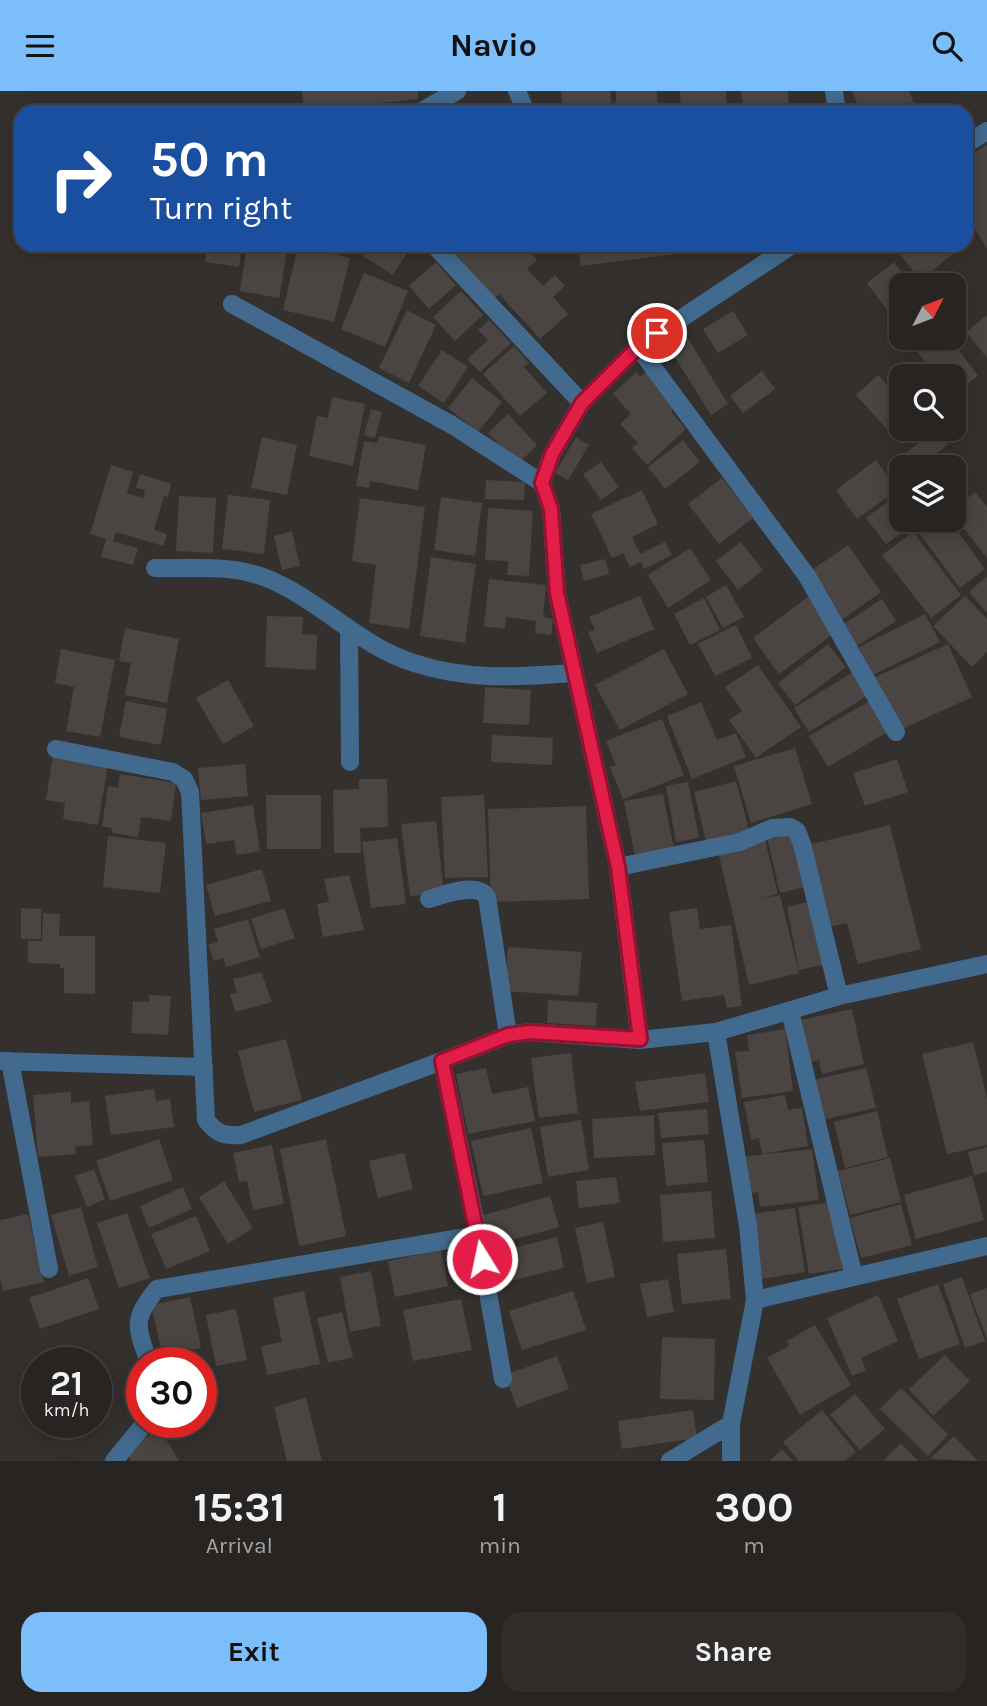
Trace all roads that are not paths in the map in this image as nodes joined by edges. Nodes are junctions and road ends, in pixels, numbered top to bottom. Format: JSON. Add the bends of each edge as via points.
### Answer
{"nodes":[{"id":1,"x":457,"y":91,"type":"edge"},
{"id":2,"x":432,"y":105,"type":"edge"},
{"id":3,"x":441,"y":252,"type":"edge"},
{"id":4,"x":781,"y":252,"type":"edge"},
{"id":5,"x":232,"y":304,"type":"dead end"},
{"id":6,"x":638,"y":347,"type":"junction"},
{"id":7,"x":582,"y":403,"type":"junction"},
{"id":8,"x":542,"y":483,"type":"junction"},
{"id":9,"x":155,"y":568,"type":"dead end"},
{"id":10,"x":349,"y":630,"type":"junction"},
{"id":11,"x":573,"y":673,"type":"junction"},
{"id":12,"x":896,"y":732,"type":"dead end"},
{"id":13,"x":56,"y":749,"type":"dead end"},
{"id":14,"x":350,"y":762,"type":"dead end"},
{"id":15,"x":618,"y":867,"type":"junction"},
{"id":16,"x":429,"y":899,"type":"dead end"},
{"id":17,"x":987,"y":964,"type":"edge"},
{"id":18,"x":839,"y":996,"type":"junction"},
{"id":19,"x":790,"y":1011,"type":"junction"},
{"id":20,"x":716,"y":1033,"type":"junction"},
{"id":21,"x":508,"y":1035,"type":"junction"},
{"id":22,"x":640,"y":1039,"type":"junction"},
{"id":23,"x":5,"y":1061,"type":"edge"},
{"id":24,"x":442,"y":1061,"type":"junction"},
{"id":25,"x":204,"y":1067,"type":"junction"},
{"id":26,"x":478,"y":1235,"type":"junction"},
{"id":27,"x":987,"y":1246,"type":"edge"},
{"id":28,"x":49,"y":1269,"type":"dead end"},
{"id":29,"x":854,"y":1277,"type":"junction"},
{"id":30,"x":755,"y":1300,"type":"junction"},
{"id":31,"x":143,"y":1347,"type":"edge"},
{"id":32,"x":503,"y":1378,"type":"dead end"},
{"id":33,"x":731,"y":1424,"type":"junction"},
{"id":34,"x":133,"y":1438,"type":"edge"},
{"id":35,"x":114,"y":1461,"type":"edge"},
{"id":36,"x":670,"y":1461,"type":"edge"},
{"id":37,"x":731,"y":1461,"type":"edge"}],
"edges":[{"from":1,"to":2,"type":"street"},
{"from":3,"to":7,"type":"street"},
{"from":4,"to":6,"type":"street"},
{"from":5,"to":8,"type":"street","via":[[452,425]]},
{"from":6,"to":7,"type":"street"},
{"from":6,"to":12,"type":"street","via":[[807,576]]},
{"from":7,"to":8,"type":"street","via":[[552,454]]},
{"from":8,"to":11,"type":"street","via":[[551,509],[557,593]]},
{"from":9,"to":10,"type":"street","via":[[234,569],[265,578],[294,591]]},
{"from":10,"to":11,"type":"street","via":[[414,663],[491,679]]},
{"from":10,"to":14,"type":"street"},
{"from":11,"to":15,"type":"street"},
{"from":13,"to":25,"type":"street","via":[[173,772],[184,779],[190,792]]},
{"from":15,"to":18,"type":"street","via":[[740,842],[772,828],[797,831]]},
{"from":15,"to":22,"type":"street"},
{"from":16,"to":21,"type":"street","via":[[475,888],[487,897]]},
{"from":17,"to":18,"type":"street"},
{"from":18,"to":19,"type":"street"},
{"from":19,"to":20,"type":"street"},
{"from":19,"to":29,"type":"street"},
{"from":20,"to":22,"type":"street"},
{"from":20,"to":30,"type":"street","via":[[748,1226]]},
{"from":21,"to":22,"type":"street","via":[[530,1032]]},
{"from":21,"to":24,"type":"street"},
{"from":23,"to":25,"type":"street"},
{"from":23,"to":28,"type":"street"},
{"from":24,"to":25,"type":"street","via":[[241,1135],[224,1136],[206,1120]]},
{"from":24,"to":26,"type":"street"},
{"from":26,"to":31,"type":"street","via":[[157,1289],[137,1316]]},
{"from":26,"to":32,"type":"street"},
{"from":27,"to":29,"type":"street"},
{"from":29,"to":30,"type":"street"},
{"from":30,"to":33,"type":"street"},
{"from":33,"to":36,"type":"street"},
{"from":33,"to":37,"type":"street"},
{"from":34,"to":35,"type":"street"}]}
